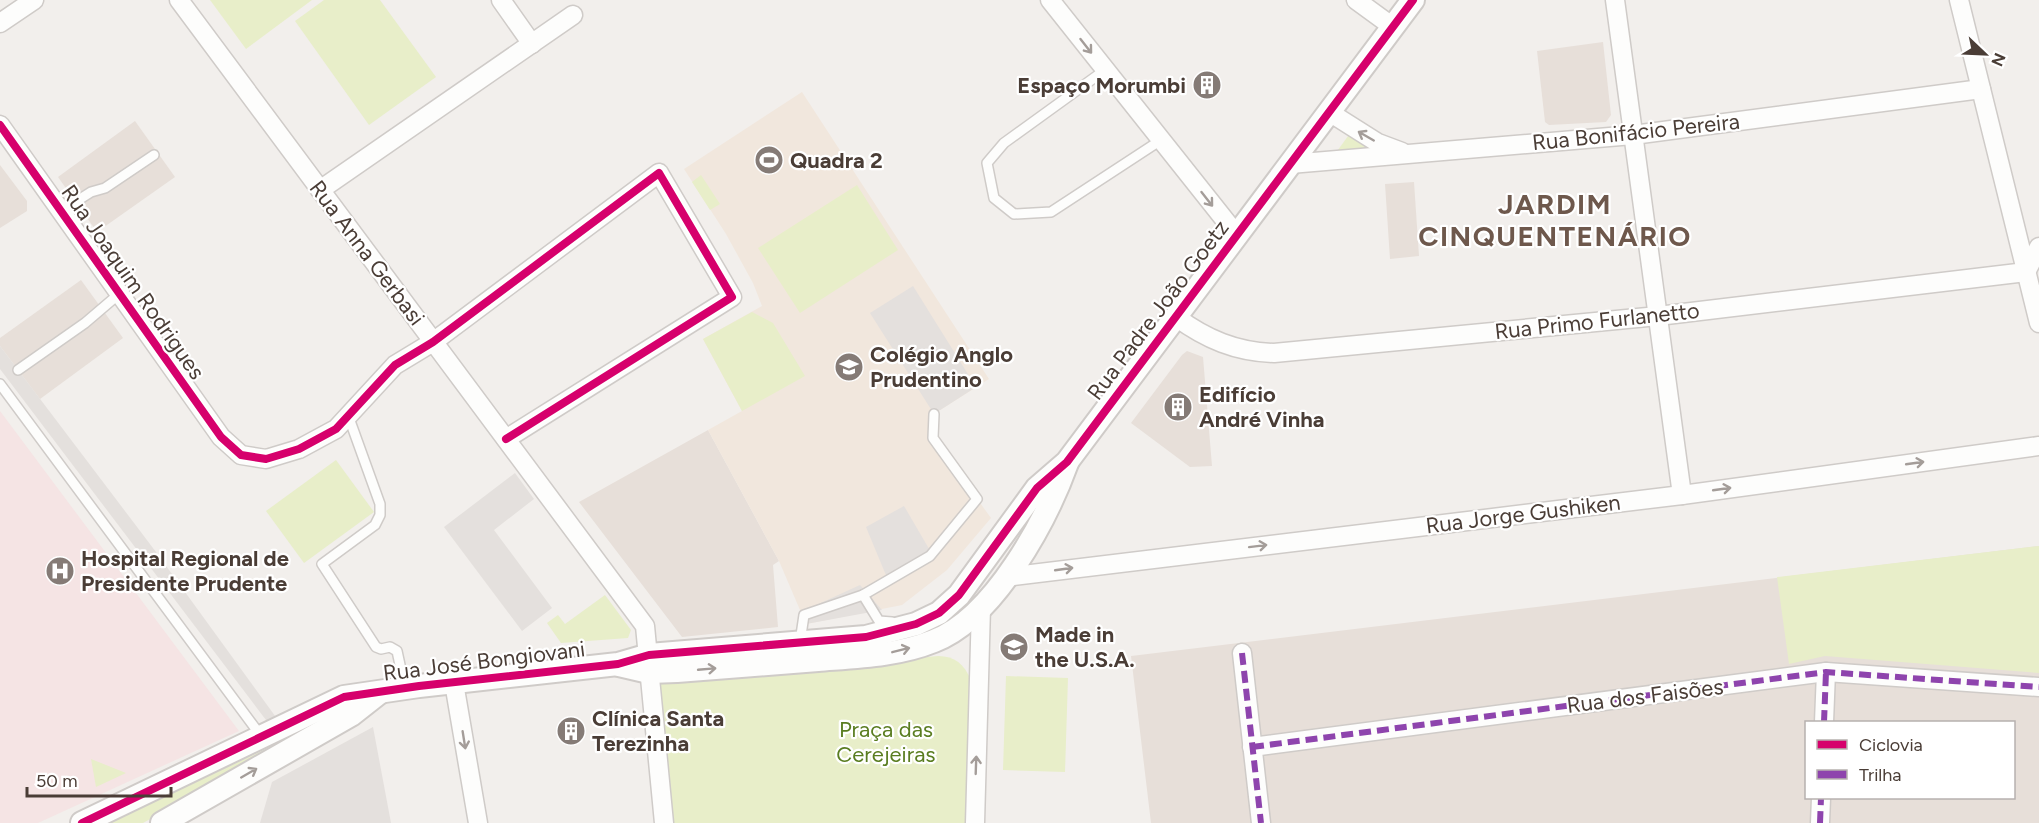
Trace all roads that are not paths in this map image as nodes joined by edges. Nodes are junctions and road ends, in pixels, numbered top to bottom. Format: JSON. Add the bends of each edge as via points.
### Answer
{"nodes":[{"id":1,"x":33,"y":0,"type":"edge"},
{"id":2,"x":179,"y":0,"type":"edge"},
{"id":3,"x":501,"y":0,"type":"edge"},
{"id":4,"x":1050,"y":0,"type":"edge"},
{"id":5,"x":1356,"y":0,"type":"edge"},
{"id":6,"x":1413,"y":0,"type":"edge"},
{"id":7,"x":1614,"y":0,"type":"edge"},
{"id":8,"x":1959,"y":0,"type":"edge"},
{"id":9,"x":573,"y":15,"type":"dead end"},
{"id":10,"x":0,"y":23,"type":"edge"},
{"id":11,"x":1393,"y":27,"type":"junction"},
{"id":12,"x":532,"y":44,"type":"junction"},
{"id":13,"x":1105,"y":70,"type":"junction"},
{"id":14,"x":1981,"y":89,"type":"junction"},
{"id":15,"x":1329,"y":112,"type":"junction"},
{"id":16,"x":0,"y":125,"type":"edge"},
{"id":17,"x":1633,"y":135,"type":"junction"},
{"id":18,"x":1161,"y":140,"type":"junction"},
{"id":19,"x":1406,"y":154,"type":"junction"},
{"id":20,"x":154,"y":155,"type":"dead end"},
{"id":21,"x":1290,"y":164,"type":"junction"},
{"id":22,"x":320,"y":190,"type":"junction"},
{"id":23,"x":61,"y":211,"type":"junction"},
{"id":24,"x":1236,"y":234,"type":"junction"},
{"id":25,"x":2039,"y":247,"type":"edge"},
{"id":26,"x":2026,"y":272,"type":"junction"},
{"id":27,"x":119,"y":294,"type":"junction"},
{"id":28,"x":1658,"y":316,"type":"junction"},
{"id":29,"x":1176,"y":317,"type":"junction"},
{"id":30,"x":2039,"y":323,"type":"edge"},
{"id":31,"x":433,"y":342,"type":"junction"},
{"id":32,"x":18,"y":370,"type":"dead end"},
{"id":33,"x":0,"y":384,"type":"edge"},
{"id":34,"x":934,"y":414,"type":"dead end"},
{"id":35,"x":349,"y":418,"type":"junction"},
{"id":36,"x":506,"y":439,"type":"junction"},
{"id":37,"x":2039,"y":446,"type":"edge"},
{"id":38,"x":1067,"y":462,"type":"junction"},
{"id":39,"x":1682,"y":495,"type":"junction"},
{"id":40,"x":1006,"y":577,"type":"junction"},
{"id":41,"x":863,"y":595,"type":"junction"},
{"id":42,"x":981,"y":607,"type":"junction"},
{"id":43,"x":916,"y":624,"type":"junction"},
{"id":44,"x":800,"y":643,"type":"junction"},
{"id":45,"x":1242,"y":653,"type":"dead end"},
{"id":46,"x":649,"y":664,"type":"junction"},
{"id":47,"x":1826,"y":672,"type":"junction"},
{"id":48,"x":454,"y":683,"type":"junction"},
{"id":49,"x":405,"y":687,"type":"junction"},
{"id":50,"x":2039,"y":687,"type":"edge"},
{"id":51,"x":382,"y":691,"type":"junction"},
{"id":52,"x":1824,"y":721,"type":"edge"},
{"id":53,"x":263,"y":738,"type":"junction"},
{"id":54,"x":1252,"y":747,"type":"junction"},
{"id":55,"x":1821,"y":799,"type":"edge"},
{"id":56,"x":102,"y":816,"type":"edge"},
{"id":57,"x":82,"y":823,"type":"edge"},
{"id":58,"x":162,"y":823,"type":"edge"},
{"id":59,"x":478,"y":823,"type":"edge"},
{"id":60,"x":664,"y":823,"type":"edge"},
{"id":61,"x":975,"y":823,"type":"edge"},
{"id":62,"x":1261,"y":823,"type":"edge"},
{"id":63,"x":1820,"y":823,"type":"edge"}],
"edges":[{"from":1,"to":10,"type":"street"},
{"from":2,"to":22,"type":"street","name":"Rua Anna Gerbasi"},
{"from":3,"to":12,"type":"street"},
{"from":4,"to":13,"type":"street","one_way":true},
{"from":5,"to":11,"type":"street"},
{"from":6,"to":11,"type":"street","name":"Rua Padre João Goetz"},
{"from":7,"to":17,"type":"street"},
{"from":8,"to":14,"type":"street"},
{"from":9,"to":12,"type":"street"},
{"from":11,"to":15,"type":"street","name":"Rua Padre João Goetz"},
{"from":12,"to":22,"type":"street"},
{"from":13,"to":18,"type":"street"},
{"from":13,"to":18,"type":"lane","via":[[1004,143],[987,163],[994,198],[1014,214],[1051,212]]},
{"from":14,"to":17,"type":"street","name":"Rua Bonifácio Pereira"},
{"from":14,"to":26,"type":"street"},
{"from":19,"to":15,"type":"street","one_way":true,"via":[[1378,143]]},
{"from":15,"to":21,"type":"street","name":"Rua Padre João Goetz"},
{"from":16,"to":23,"type":"street","name":"Rua Joaquim Rodrigues"},
{"from":17,"to":19,"type":"street","name":"Rua Bonifácio Pereira"},
{"from":17,"to":28,"type":"street"},
{"from":18,"to":24,"type":"street","one_way":true},
{"from":19,"to":21,"type":"street","name":"Rua Bonifácio Pereira"},
{"from":20,"to":23,"type":"lane"},
{"from":21,"to":24,"type":"street","name":"Rua Padre João Goetz"},
{"from":22,"to":31,"type":"street","name":"Rua Anna Gerbasi"},
{"from":23,"to":27,"type":"street","name":"Rua Joaquim Rodrigues"},
{"from":24,"to":29,"type":"street","name":"Rua Padre João Goetz"},
{"from":25,"to":26,"type":"street"},
{"from":26,"to":28,"type":"street","name":"Rua Primo Furlanetto"},
{"from":26,"to":30,"type":"street"},
{"from":27,"to":32,"type":"lane"},
{"from":27,"to":35,"type":"street","name":"Rua Joaquim Rodrigues","via":[[221,437],[241,455],[266,459],[299,449]]},
{"from":28,"to":29,"type":"street","name":"Rua Primo Furlanetto","via":[[1274,352],[1222,345]]},
{"from":28,"to":39,"type":"street"},
{"from":29,"to":38,"type":"street","name":"Rua Padre João Goetz"},
{"from":31,"to":35,"type":"street","via":[[395,365]]},
{"from":31,"to":36,"type":"street","name":"Rua Anna Gerbasi"},
{"from":31,"to":36,"type":"street","via":[[659,173],[732,297]]},
{"from":33,"to":53,"type":"lane"},
{"from":34,"to":41,"type":"lane","via":[[933,438],[977,499],[930,556]]},
{"from":35,"to":49,"type":"lane","via":[[380,504],[380,515],[375,525],[322,564],[376,647],[397,651]]},
{"from":36,"to":46,"type":"street","name":"Rua Anna Gerbasi","via":[[645,626]]},
{"from":39,"to":37,"type":"street","name":"Rua Jorge Gushiken","one_way":true},
{"from":38,"to":40,"type":"street","name":"Rua Padre João Goetz","via":[[1054,500]]},
{"from":38,"to":43,"type":"street","name":"Rua Padre João Goetz","via":[[1037,488],[959,595],[939,613]]},
{"from":40,"to":39,"type":"street","name":"Rua Jorge Gushiken","one_way":true},
{"from":40,"to":42,"type":"street","name":"Rua Padre João Goetz"},
{"from":41,"to":43,"type":"lane","via":[[879,621]]},
{"from":41,"to":44,"type":"lane","via":[[804,615]]},
{"from":46,"to":42,"type":"street","name":"Rua José Bongiovani","one_way":true,"via":[[885,654],[934,642],[957,630]]},
{"from":61,"to":42,"type":"street","one_way":true},
{"from":43,"to":44,"type":"street","name":"Rua José Bongiovani","via":[[867,637]]},
{"from":44,"to":46,"type":"street","name":"Rua José Bongiovani"},
{"from":45,"to":54,"type":"street"},
{"from":46,"to":48,"type":"street","name":"Rua José Bongiovani","via":[[618,664]]},
{"from":46,"to":60,"type":"street","name":"Rua Anna Gerbasi"},
{"from":47,"to":50,"type":"street","name":"Rua dos Faisões"},
{"from":47,"to":52,"type":"street"},
{"from":47,"to":54,"type":"street","name":"Rua dos Faisões"},
{"from":48,"to":49,"type":"street","name":"Rua José Bongiovani"},
{"from":48,"to":59,"type":"street","one_way":true},
{"from":49,"to":51,"type":"street","name":"Rua José Bongiovani"},
{"from":51,"to":53,"type":"street","name":"Rua José Bongiovani","via":[[344,697]]},
{"from":58,"to":51,"type":"street","name":"Rua José Bongiovani","one_way":true,"via":[[351,715]]},
{"from":53,"to":56,"type":"street","name":"Rua José Bongiovani"},
{"from":54,"to":62,"type":"street"},
{"from":55,"to":63,"type":"street"},
{"from":56,"to":57,"type":"street","name":"Rua José Bongiovani"}]}
